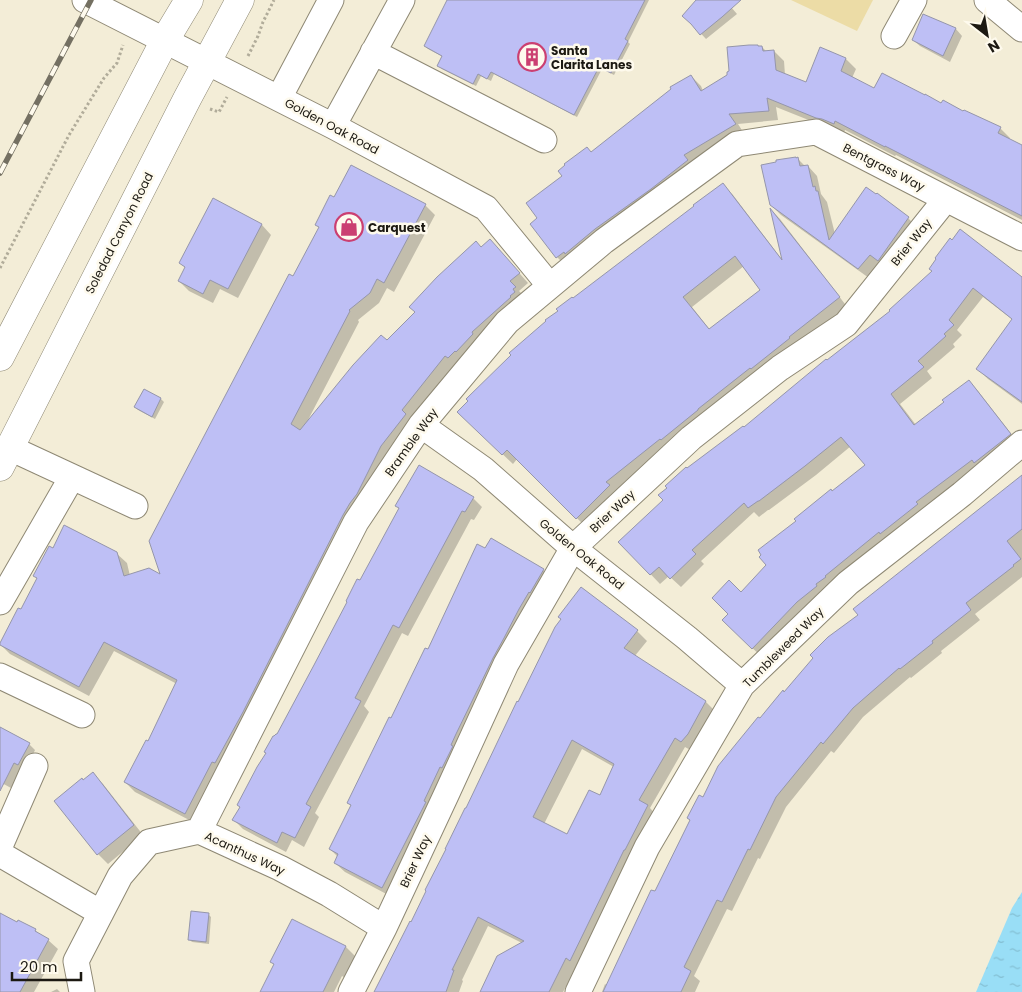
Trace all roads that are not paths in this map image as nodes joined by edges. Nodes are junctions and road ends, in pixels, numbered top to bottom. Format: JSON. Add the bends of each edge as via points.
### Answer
{"nodes":[{"id":1,"x":86,"y":0,"type":"edge"},
{"id":2,"x":189,"y":0,"type":"edge"},
{"id":3,"x":240,"y":0,"type":"edge"},
{"id":4,"x":332,"y":0,"type":"edge"},
{"id":5,"x":402,"y":0,"type":"edge"},
{"id":6,"x":914,"y":0,"type":"edge"},
{"id":7,"x":987,"y":0,"type":"edge"},
{"id":8,"x":1022,"y":29,"type":"edge"},
{"id":9,"x":894,"y":36,"type":"dead end"},
{"id":10,"x":165,"y":40,"type":"junction"},
{"id":11,"x":373,"y":52,"type":"junction"},
{"id":12,"x":207,"y":61,"type":"junction"},
{"id":13,"x":279,"y":98,"type":"junction"},
{"id":14,"x":333,"y":126,"type":"junction"},
{"id":15,"x":544,"y":140,"type":"dead end"},
{"id":16,"x":737,"y":144,"type":"joint"},
{"id":17,"x":946,"y":199,"type":"junction"},
{"id":18,"x":1022,"y":238,"type":"edge"},
{"id":19,"x":550,"y":286,"type":"junction"},
{"id":20,"x":0,"y":357,"type":"edge"},
{"id":21,"x":421,"y":425,"type":"junction"},
{"id":22,"x":1022,"y":443,"type":"edge"},
{"id":23,"x":5,"y":458,"type":"edge"},
{"id":24,"x":72,"y":477,"type":"junction"},
{"id":25,"x":135,"y":506,"type":"dead end"},
{"id":26,"x":572,"y":548,"type":"junction"},
{"id":27,"x":0,"y":602,"type":"edge"},
{"id":28,"x":0,"y":676,"type":"edge"},
{"id":29,"x":742,"y":686,"type":"junction"},
{"id":30,"x":82,"y":715,"type":"dead end"},
{"id":31,"x":35,"y":766,"type":"dead end"},
{"id":32,"x":199,"y":831,"type":"junction"},
{"id":33,"x":0,"y":846,"type":"edge"},
{"id":34,"x":0,"y":854,"type":"edge"},
{"id":35,"x":101,"y":913,"type":"junction"},
{"id":36,"x":384,"y":928,"type":"junction"},
{"id":37,"x":82,"y":992,"type":"edge"},
{"id":38,"x":351,"y":992,"type":"edge"},
{"id":39,"x":578,"y":992,"type":"edge"}],
"edges":[{"from":1,"to":10,"type":"street","name":"Golden Oak Road"},
{"from":2,"to":10,"type":"main road"},
{"from":3,"to":12,"type":"main road","name":"Soledad Canyon Road"},
{"from":4,"to":13,"type":"street"},
{"from":5,"to":11,"type":"street"},
{"from":6,"to":9,"type":"street"},
{"from":7,"to":8,"type":"street"},
{"from":10,"to":12,"type":"street","name":"Golden Oak Road"},
{"from":10,"to":20,"type":"main road"},
{"from":11,"to":14,"type":"street"},
{"from":11,"to":15,"type":"street"},
{"from":12,"to":13,"type":"street","name":"Golden Oak Road"},
{"from":12,"to":23,"type":"main road","name":"Soledad Canyon Road"},
{"from":13,"to":14,"type":"street","name":"Golden Oak Road"},
{"from":14,"to":19,"type":"street","name":"Golden Oak Road","via":[[486,208]]},
{"from":16,"to":17,"type":"street","name":"Bentgrass Way","via":[[816,132]]},
{"from":16,"to":19,"type":"street","name":"Bramble Way","via":[[604,241]]},
{"from":17,"to":18,"type":"street","name":"Bentgrass Way"},
{"from":17,"to":26,"type":"street","name":"Brier Way","via":[[846,324],[780,368],[690,438]]},
{"from":19,"to":21,"type":"street","name":"Bramble Way","via":[[507,322]]},
{"from":21,"to":26,"type":"street","name":"Golden Oak Road","via":[[483,469]]},
{"from":21,"to":32,"type":"street","name":"Bramble Way","via":[[356,522]]},
{"from":22,"to":29,"type":"street","name":"Tumbleweed Way","via":[[848,583]]},
{"from":23,"to":24,"type":"street"},
{"from":24,"to":25,"type":"street"},
{"from":24,"to":27,"type":"street"},
{"from":26,"to":29,"type":"street","name":"Golden Oak Road","via":[[687,638]]},
{"from":26,"to":36,"type":"street","name":"Brier Way","via":[[506,664]]},
{"from":28,"to":30,"type":"street"},
{"from":29,"to":39,"type":"street","name":"Tumbleweed Way","via":[[647,847]]},
{"from":31,"to":33,"type":"street"},
{"from":32,"to":35,"type":"street","name":"Acanthus Way","via":[[149,842],[120,876]]},
{"from":32,"to":36,"type":"street","name":"Acanthus Way","via":[[280,868]]},
{"from":34,"to":35,"type":"street"},
{"from":35,"to":37,"type":"street","name":"Acanthus Way","via":[[76,961]]},
{"from":36,"to":38,"type":"street","name":"Brier Way"}]}
